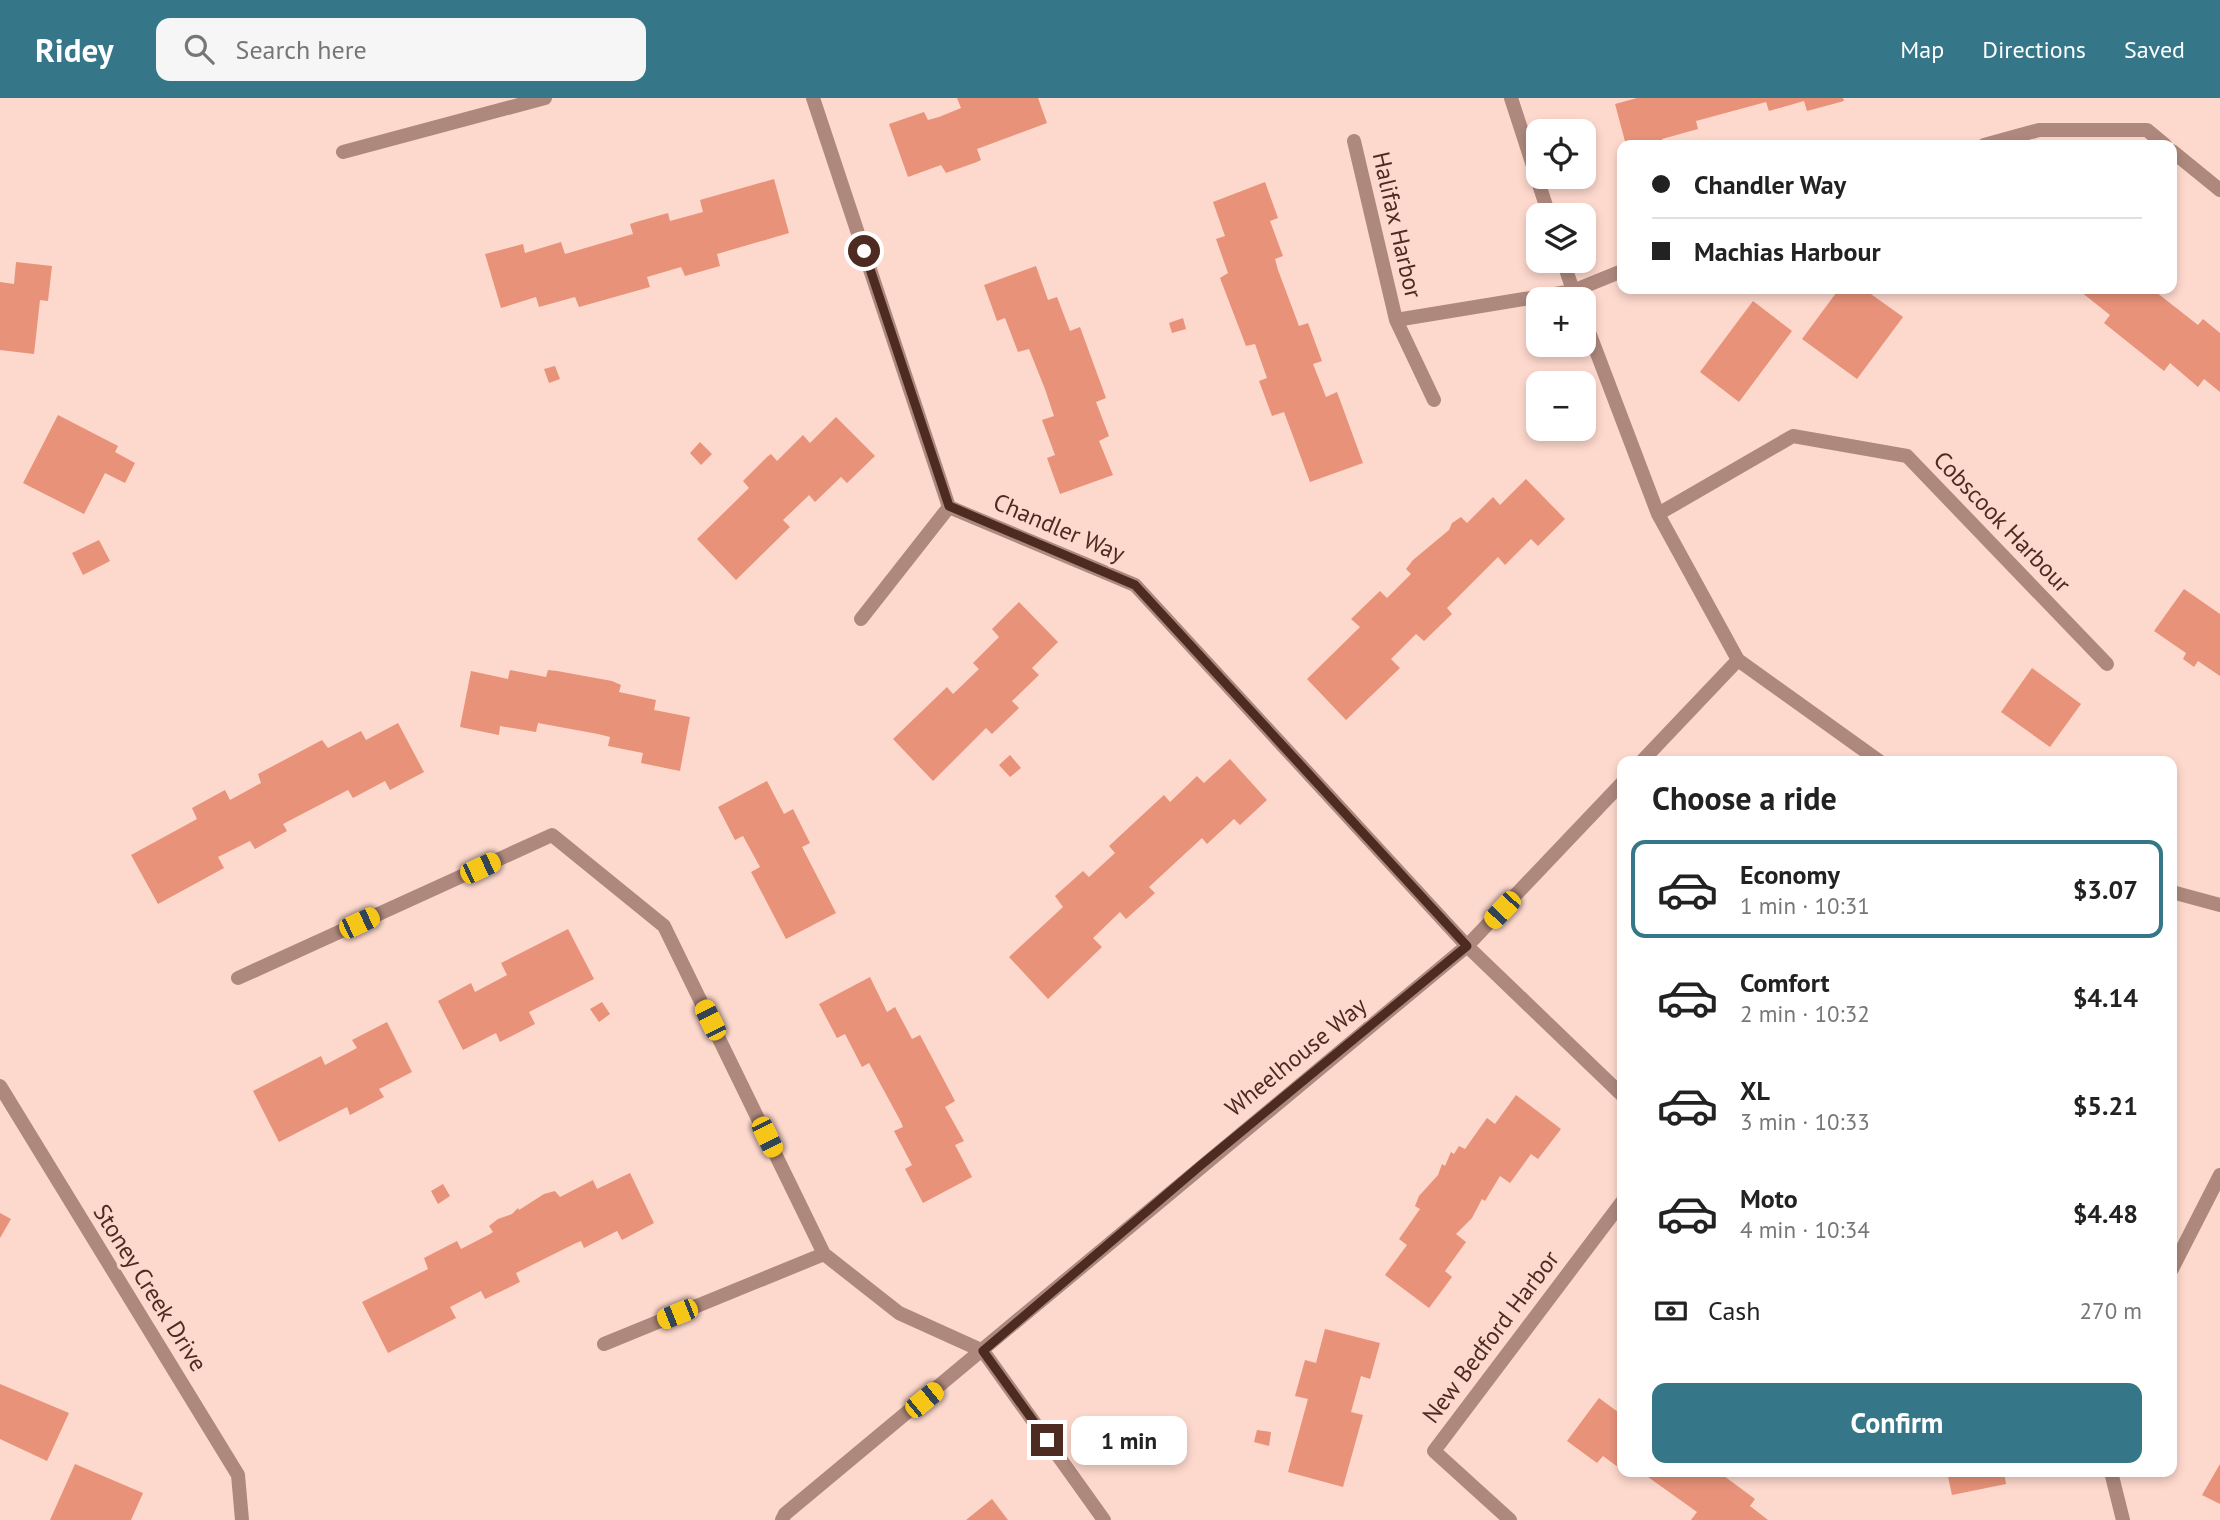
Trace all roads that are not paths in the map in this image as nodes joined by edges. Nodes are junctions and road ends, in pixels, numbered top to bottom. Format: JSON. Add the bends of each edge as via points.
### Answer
{"nodes":[{"id":1,"x":545,"y":98,"type":"edge"},
{"id":2,"x":813,"y":98,"type":"edge"},
{"id":3,"x":1511,"y":98,"type":"edge"},
{"id":4,"x":2002,"y":140,"type":"edge"},
{"id":5,"x":2159,"y":140,"type":"edge"},
{"id":6,"x":1353,"y":141,"type":"dead end"},
{"id":7,"x":343,"y":152,"type":"dead end"},
{"id":8,"x":2177,"y":154,"type":"edge"},
{"id":9,"x":2220,"y":190,"type":"edge"},
{"id":10,"x":1545,"y":203,"type":"edge"},
{"id":11,"x":1617,"y":274,"type":"edge"},
{"id":12,"x":1591,"y":287,"type":"edge"},
{"id":13,"x":1526,"y":302,"type":"edge"},
{"id":14,"x":1395,"y":320,"type":"junction"},
{"id":15,"x":1596,"y":351,"type":"edge"},
{"id":16,"x":1434,"y":400,"type":"dead end"},
{"id":17,"x":949,"y":506,"type":"junction"},
{"id":18,"x":1658,"y":514,"type":"junction"},
{"id":19,"x":861,"y":619,"type":"dead end"},
{"id":20,"x":1738,"y":660,"type":"junction"},
{"id":21,"x":2107,"y":664,"type":"dead end"},
{"id":22,"x":1647,"y":756,"type":"edge"},
{"id":23,"x":1872,"y":756,"type":"edge"},
{"id":24,"x":1617,"y":787,"type":"edge"},
{"id":25,"x":2177,"y":893,"type":"edge"},
{"id":26,"x":2220,"y":905,"type":"edge"},
{"id":27,"x":1467,"y":946,"type":"junction"},
{"id":28,"x":238,"y":978,"type":"dead end"},
{"id":29,"x":0,"y":1086,"type":"edge"},
{"id":30,"x":1617,"y":1090,"type":"edge"},
{"id":31,"x":2220,"y":1175,"type":"edge"},
{"id":32,"x":1617,"y":1209,"type":"edge"},
{"id":33,"x":824,"y":1254,"type":"junction"},
{"id":34,"x":2177,"y":1259,"type":"edge"},
{"id":35,"x":604,"y":1344,"type":"dead end"},
{"id":36,"x":983,"y":1351,"type":"junction"},
{"id":37,"x":2113,"y":1477,"type":"edge"},
{"id":38,"x":242,"y":1520,"type":"edge"},
{"id":39,"x":782,"y":1520,"type":"edge"},
{"id":40,"x":1104,"y":1520,"type":"edge"},
{"id":41,"x":1510,"y":1520,"type":"edge"},
{"id":42,"x":2123,"y":1520,"type":"edge"}],
"edges":[{"from":1,"to":7,"type":"street"},
{"from":2,"to":17,"type":"street"},
{"from":3,"to":10,"type":"street"},
{"from":4,"to":5,"type":"street","via":[[2039,130],[2147,130]]},
{"from":6,"to":14,"type":"street","name":"Halifax Harbor"},
{"from":8,"to":9,"type":"street"},
{"from":11,"to":12,"type":"street","name":"Halifax Harbor"},
{"from":13,"to":14,"type":"street","name":"Halifax Harbor"},
{"from":14,"to":16,"type":"street","name":"Halifax Harbor"},
{"from":15,"to":18,"type":"street"},
{"from":17,"to":19,"type":"street"},
{"from":17,"to":27,"type":"street","name":"Chandler Way","via":[[1135,585]]},
{"from":18,"to":20,"type":"street"},
{"from":18,"to":21,"type":"street","name":"Cobscook Harbour","via":[[1793,436],[1907,456]]},
{"from":20,"to":22,"type":"street"},
{"from":20,"to":23,"type":"street"},
{"from":24,"to":27,"type":"street","name":"Wheelhouse Way"},
{"from":25,"to":26,"type":"street"},
{"from":27,"to":30,"type":"street"},
{"from":27,"to":36,"type":"street","name":"Wheelhouse Way"},
{"from":28,"to":33,"type":"street","via":[[552,835],[664,926]]},
{"from":29,"to":38,"type":"street","name":"Stoney Creek Drive","via":[[238,1475]]},
{"from":31,"to":34,"type":"street"},
{"from":32,"to":41,"type":"street","name":"New Bedford Harbor","via":[[1434,1451]]},
{"from":33,"to":35,"type":"street"},
{"from":33,"to":36,"type":"street","via":[[899,1313]]},
{"from":36,"to":39,"type":"street","name":"Wheelhouse Way"},
{"from":36,"to":40,"type":"street"},
{"from":37,"to":42,"type":"street"}]}
